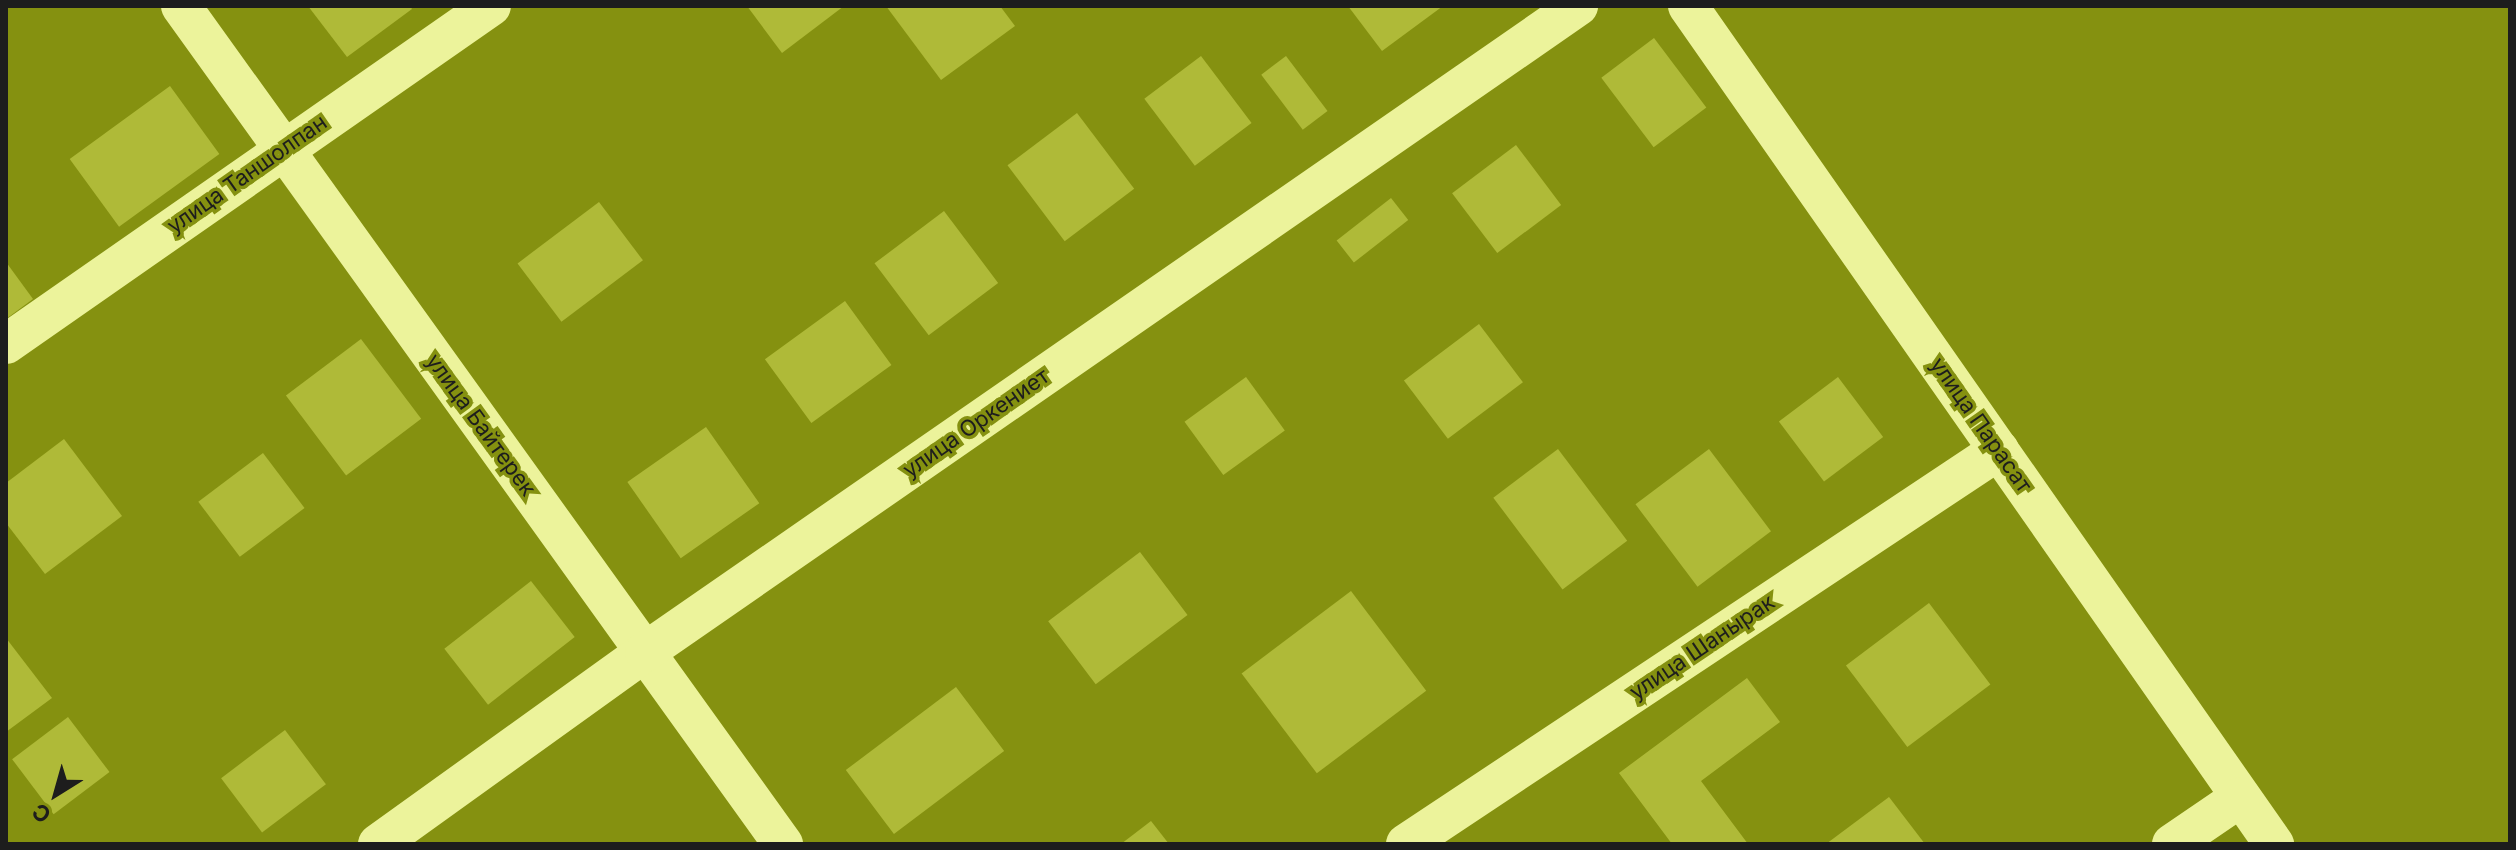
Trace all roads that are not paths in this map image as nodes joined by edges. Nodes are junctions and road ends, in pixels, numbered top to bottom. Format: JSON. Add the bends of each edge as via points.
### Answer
{"nodes":[{"id":1,"x":181,"y":6,"type":"edge"},
{"id":2,"x":491,"y":6,"type":"edge"},
{"id":3,"x":1578,"y":6,"type":"edge"},
{"id":4,"x":1688,"y":6,"type":"edge"},
{"id":5,"x":282,"y":149,"type":"junction"},
{"id":6,"x":6,"y":344,"type":"edge"},
{"id":7,"x":1999,"y":450,"type":"junction"},
{"id":8,"x":645,"y":652,"type":"junction"},
{"id":9,"x":2241,"y":797,"type":"junction"},
{"id":10,"x":378,"y":844,"type":"edge"},
{"id":11,"x":783,"y":844,"type":"edge"},
{"id":12,"x":1406,"y":844,"type":"edge"},
{"id":13,"x":2172,"y":844,"type":"edge"},
{"id":14,"x":2274,"y":844,"type":"edge"}],
"edges":[{"from":1,"to":5,"type":"street","name":"улица Байтерек"},
{"from":2,"to":5,"type":"street","name":"улица Таншолпан"},
{"from":3,"to":8,"type":"street","name":"улица Оркениет"},
{"from":4,"to":7,"type":"street","name":"улица Парасат"},
{"from":5,"to":6,"type":"street","name":"улица Таншолпан"},
{"from":5,"to":8,"type":"street","name":"улица Байтерек"},
{"from":7,"to":9,"type":"street","name":"улица Парасат"},
{"from":7,"to":12,"type":"street","name":"улица Шанырак"},
{"from":8,"to":10,"type":"street","name":"улица Оркениет"},
{"from":8,"to":11,"type":"street","name":"улица Байтерек"},
{"from":9,"to":13,"type":"street"},
{"from":9,"to":14,"type":"street","name":"улица Парасат"}]}
